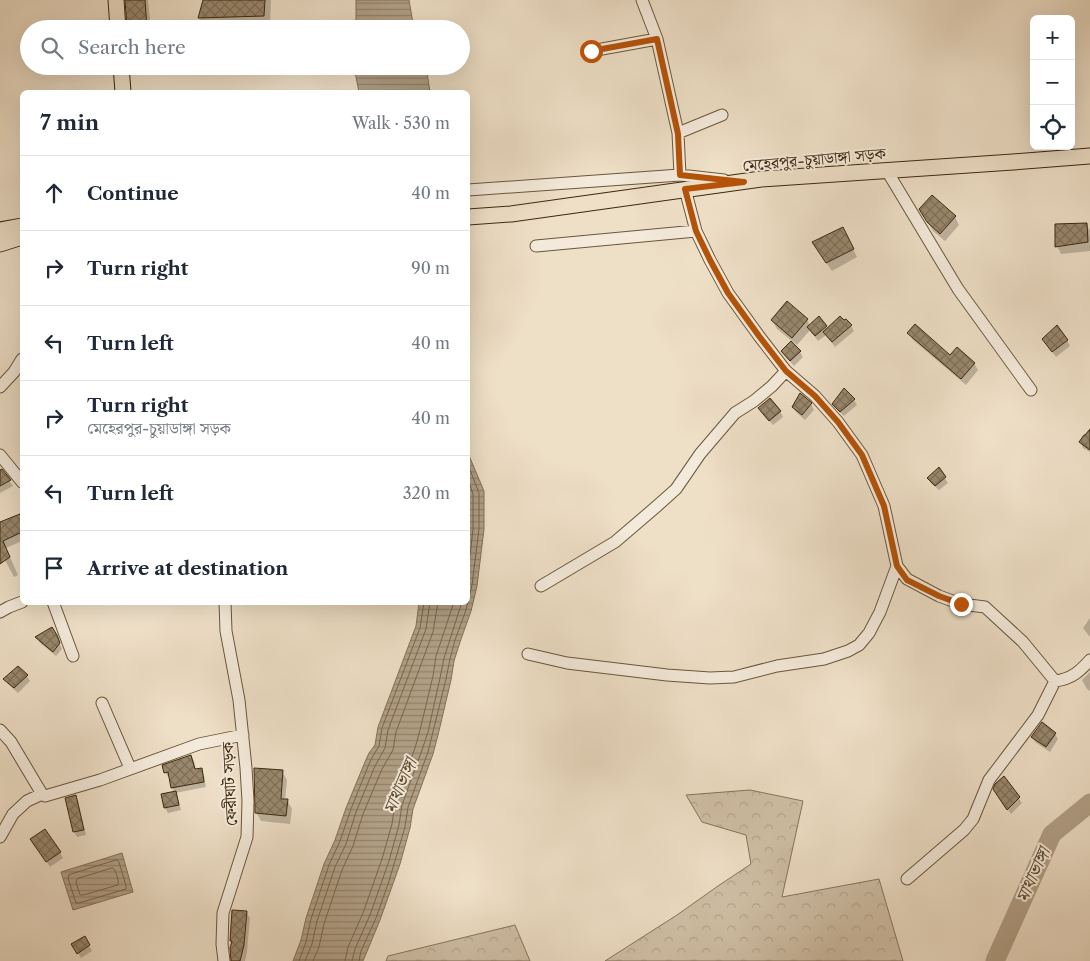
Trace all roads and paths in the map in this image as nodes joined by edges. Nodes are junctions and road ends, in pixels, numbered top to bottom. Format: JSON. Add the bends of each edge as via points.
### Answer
{"nodes":[{"id":1,"x":116,"y":0,"type":"edge"},
{"id":2,"x":642,"y":0,"type":"edge"},
{"id":3,"x":117,"y":20,"type":"edge"},
{"id":4,"x":657,"y":39,"type":"junction"},
{"id":5,"x":591,"y":51,"type":"dead end"},
{"id":6,"x":122,"y":75,"type":"edge"},
{"id":7,"x":123,"y":90,"type":"edge"},
{"id":8,"x":722,"y":115,"type":"dead end"},
{"id":9,"x":678,"y":134,"type":"junction"},
{"id":10,"x":1090,"y":156,"type":"edge"},
{"id":11,"x":887,"y":171,"type":"junction"},
{"id":12,"x":682,"y":182,"type":"junction"},
{"id":13,"x":470,"y":190,"type":"edge"},
{"id":14,"x":470,"y":216,"type":"edge"},
{"id":15,"x":20,"y":226,"type":"edge"},
{"id":16,"x":0,"y":230,"type":"edge"},
{"id":17,"x":696,"y":231,"type":"junction"},
{"id":18,"x":20,"y":238,"type":"edge"},
{"id":19,"x":0,"y":244,"type":"edge"},
{"id":20,"x":536,"y":246,"type":"dead end"},
{"id":21,"x":20,"y":362,"type":"edge"},
{"id":22,"x":786,"y":371,"type":"junction"},
{"id":23,"x":0,"y":387,"type":"edge"},
{"id":24,"x":1031,"y":390,"type":"dead end"},
{"id":25,"x":0,"y":455,"type":"edge"},
{"id":26,"x":20,"y":480,"type":"edge"},
{"id":27,"x":897,"y":566,"type":"junction"},
{"id":28,"x":541,"y":586,"type":"dead end"},
{"id":29,"x":20,"y":602,"type":"edge"},
{"id":30,"x":54,"y":605,"type":"edge"},
{"id":31,"x":225,"y":605,"type":"edge"},
{"id":32,"x":3,"y":606,"type":"edge"},
{"id":33,"x":528,"y":654,"type":"dead end"},
{"id":34,"x":73,"y":656,"type":"dead end"},
{"id":35,"x":1090,"y":660,"type":"edge"},
{"id":36,"x":1056,"y":681,"type":"junction"},
{"id":37,"x":102,"y":703,"type":"dead end"},
{"id":38,"x":0,"y":730,"type":"edge"},
{"id":39,"x":243,"y":735,"type":"junction"},
{"id":40,"x":130,"y":768,"type":"junction"},
{"id":41,"x":42,"y":794,"type":"junction"},
{"id":42,"x":0,"y":837,"type":"edge"},
{"id":43,"x":907,"y":879,"type":"dead end"},
{"id":44,"x":224,"y":961,"type":"edge"}],
"edges":[{"from":1,"to":3,"type":"main road"},
{"from":2,"to":4,"type":"street"},
{"from":4,"to":5,"type":"street"},
{"from":4,"to":9,"type":"street"},
{"from":6,"to":7,"type":"main road"},
{"from":8,"to":9,"type":"street"},
{"from":9,"to":12,"type":"street"},
{"from":10,"to":11,"type":"main road","name":"মেহেরপুর-চুয়াডাঙ্গা সড়ক"},
{"from":11,"to":12,"type":"main road","name":"মেহেরপুর-চুয়াডাঙ্গা সড়ক","via":[[744,182]]},
{"from":11,"to":24,"type":"street","via":[[958,289]]},
{"from":12,"to":13,"type":"street"},
{"from":12,"to":14,"type":"main road","name":"মেহেরপুর-চুয়াডাঙ্গা সড়ক","via":[[511,214]]},
{"from":12,"to":17,"type":"street"},
{"from":15,"to":16,"type":"main road"},
{"from":17,"to":20,"type":"street"},
{"from":17,"to":22,"type":"street","via":[[728,293]]},
{"from":18,"to":19,"type":"main road"},
{"from":21,"to":23,"type":"street"},
{"from":22,"to":27,"type":"street","via":[[827,409],[862,455],[884,506]]},
{"from":22,"to":28,"type":"street","via":[[772,386],[735,413],[700,454],[676,489],[657,506],[615,542]]},
{"from":25,"to":26,"type":"street"},
{"from":27,"to":33,"type":"street","via":[[869,633],[859,645],[824,659],[734,677],[710,678],[567,663]]},
{"from":27,"to":36,"type":"street","via":[[907,580],[939,596],[961,604],[985,607],[1023,642]]},
{"from":29,"to":32,"type":"street"},
{"from":30,"to":34,"type":"street"},
{"from":31,"to":39,"type":"street","name":"ফেরীঘাট সড়ক","via":[[226,631]]},
{"from":35,"to":36,"type":"street","via":[[1066,680]]},
{"from":36,"to":43,"type":"street","via":[[1038,715],[989,780],[973,819]]},
{"from":37,"to":40,"type":"street"},
{"from":38,"to":41,"type":"street","via":[[11,742]]},
{"from":39,"to":40,"type":"street","via":[[199,744]]},
{"from":39,"to":44,"type":"street","name":"ফেরীঘাট সড়ক","via":[[247,838],[223,913]]},
{"from":40,"to":41,"type":"street","via":[[100,780],[45,796]]},
{"from":41,"to":42,"type":"street","via":[[27,801],[13,814]]}]}
